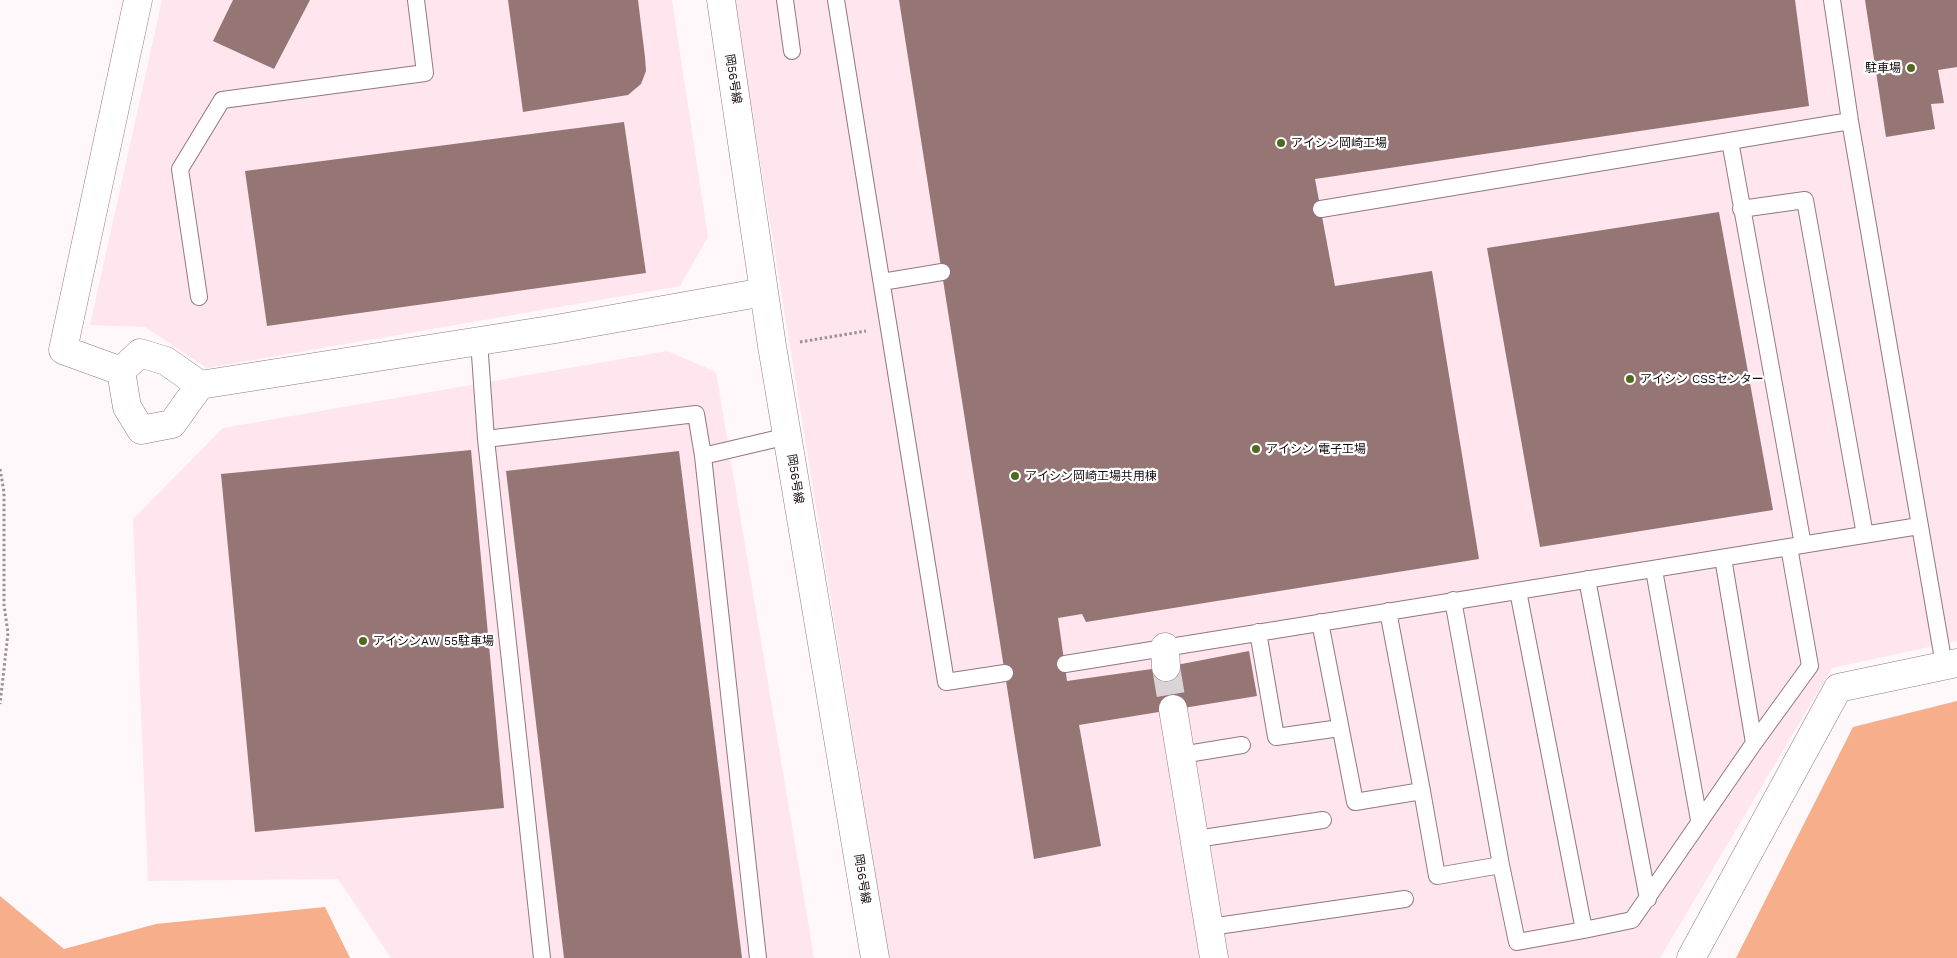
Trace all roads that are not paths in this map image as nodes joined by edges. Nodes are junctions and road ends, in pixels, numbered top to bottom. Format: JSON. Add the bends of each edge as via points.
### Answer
{"nodes":[{"id":1,"x":138,"y":0,"type":"edge"},
{"id":2,"x":416,"y":0,"type":"edge"},
{"id":3,"x":721,"y":0,"type":"edge"},
{"id":4,"x":785,"y":0,"type":"edge"},
{"id":5,"x":836,"y":0,"type":"edge"},
{"id":6,"x":1832,"y":0,"type":"edge"},
{"id":7,"x":792,"y":51,"type":"dead end"},
{"id":8,"x":1850,"y":121,"type":"junction"},
{"id":9,"x":1730,"y":141,"type":"junction"},
{"id":10,"x":1321,"y":209,"type":"dead end"},
{"id":11,"x":1741,"y":209,"type":"junction"},
{"id":12,"x":942,"y":272,"type":"dead end"},
{"id":13,"x":882,"y":282,"type":"junction"},
{"id":14,"x":764,"y":292,"type":"junction"},
{"id":15,"x":199,"y":297,"type":"dead end"},
{"id":16,"x":479,"y":341,"type":"junction"},
{"id":17,"x":122,"y":371,"type":"junction"},
{"id":18,"x":200,"y":385,"type":"junction"},
{"id":19,"x":788,"y":436,"type":"junction"},
{"id":20,"x":486,"y":439,"type":"junction"},
{"id":21,"x":703,"y":456,"type":"junction"},
{"id":22,"x":1919,"y":526,"type":"junction"},
{"id":23,"x":1865,"y":535,"type":"junction"},
{"id":24,"x":1796,"y":546,"type":"junction"},
{"id":25,"x":1722,"y":558,"type":"junction"},
{"id":26,"x":1654,"y":570,"type":"junction"},
{"id":27,"x":1587,"y":580,"type":"junction"},
{"id":28,"x":1518,"y":591,"type":"junction"},
{"id":29,"x":1453,"y":600,"type":"junction"},
{"id":30,"x":1388,"y":611,"type":"junction"},
{"id":31,"x":1320,"y":622,"type":"junction"},
{"id":32,"x":1258,"y":632,"type":"junction"},
{"id":33,"x":1064,"y":664,"type":"dead end"},
{"id":34,"x":1950,"y":664,"type":"edge"},
{"id":35,"x":1005,"y":673,"type":"dead end"},
{"id":36,"x":1173,"y":709,"type":"tunnel mouth"},
{"id":37,"x":1340,"y":728,"type":"junction"},
{"id":38,"x":1754,"y":743,"type":"junction"},
{"id":39,"x":1242,"y":744,"type":"dead end"},
{"id":40,"x":1181,"y":755,"type":"junction"},
{"id":41,"x":1422,"y":791,"type":"junction"},
{"id":42,"x":1323,"y":820,"type":"dead end"},
{"id":43,"x":1699,"y":820,"type":"junction"},
{"id":44,"x":1196,"y":839,"type":"junction"},
{"id":45,"x":1501,"y":865,"type":"junction"},
{"id":46,"x":1405,"y":899,"type":"dead end"},
{"id":47,"x":1648,"y":899,"type":"junction"},
{"id":48,"x":1210,"y":927,"type":"junction"},
{"id":49,"x":1584,"y":930,"type":"junction"},
{"id":50,"x":542,"y":958,"type":"edge"},
{"id":51,"x":758,"y":958,"type":"edge"},
{"id":52,"x":874,"y":958,"type":"edge"},
{"id":53,"x":1214,"y":958,"type":"edge"},
{"id":54,"x":1691,"y":958,"type":"edge"}],
"edges":[{"from":1,"to":17,"type":"street","via":[[63,350]]},
{"from":2,"to":15,"type":"lane","via":[[425,73],[222,100],[180,169]]},
{"from":3,"to":14,"type":"street","name":"岡56号線"},
{"from":4,"to":7,"type":"lane"},
{"from":5,"to":13,"type":"lane"},
{"from":6,"to":8,"type":"lane"},
{"from":8,"to":9,"type":"lane"},
{"from":8,"to":22,"type":"lane"},
{"from":9,"to":10,"type":"lane"},
{"from":9,"to":11,"type":"lane"},
{"from":11,"to":23,"type":"lane","via":[[1805,200]]},
{"from":11,"to":24,"type":"lane"},
{"from":12,"to":13,"type":"lane"},
{"from":13,"to":35,"type":"lane","via":[[946,682]]},
{"from":14,"to":16,"type":"street"},
{"from":14,"to":19,"type":"street","name":"岡56号線"},
{"from":16,"to":18,"type":"street"},
{"from":16,"to":20,"type":"lane"},
{"from":17,"to":18,"type":"street","via":[[140,353],[166,361]]},
{"from":17,"to":18,"type":"street","via":[[127,407],[141,430],[172,424]]},
{"from":19,"to":21,"type":"lane"},
{"from":19,"to":52,"type":"street","name":"岡56号線"},
{"from":20,"to":21,"type":"lane","via":[[696,414]]},
{"from":20,"to":50,"type":"lane"},
{"from":21,"to":51,"type":"lane"},
{"from":22,"to":23,"type":"lane"},
{"from":22,"to":34,"type":"lane"},
{"from":23,"to":24,"type":"lane"},
{"from":24,"to":25,"type":"lane"},
{"from":24,"to":38,"type":"lane","via":[[1810,666]]},
{"from":25,"to":26,"type":"lane"},
{"from":25,"to":38,"type":"lane"},
{"from":26,"to":27,"type":"lane"},
{"from":26,"to":43,"type":"lane"},
{"from":27,"to":28,"type":"lane"},
{"from":27,"to":47,"type":"lane"},
{"from":28,"to":29,"type":"lane"},
{"from":28,"to":49,"type":"lane"},
{"from":29,"to":30,"type":"lane"},
{"from":29,"to":45,"type":"lane"},
{"from":30,"to":31,"type":"lane"},
{"from":30,"to":41,"type":"lane"},
{"from":31,"to":32,"type":"lane"},
{"from":31,"to":37,"type":"lane"},
{"from":32,"to":33,"type":"lane","via":[[1165,657]]},
{"from":32,"to":37,"type":"lane","via":[[1276,737]]},
{"from":34,"to":54,"type":"street","via":[[1838,688]]},
{"from":36,"to":40,"type":"street"},
{"from":37,"to":41,"type":"lane","via":[[1354,802]]},
{"from":38,"to":43,"type":"lane"},
{"from":39,"to":40,"type":"lane"},
{"from":40,"to":44,"type":"street"},
{"from":41,"to":45,"type":"lane","via":[[1437,876]]},
{"from":42,"to":44,"type":"lane"},
{"from":43,"to":47,"type":"lane"},
{"from":44,"to":48,"type":"street"},
{"from":45,"to":49,"type":"lane","via":[[1517,942]]},
{"from":46,"to":48,"type":"lane"},
{"from":47,"to":49,"type":"lane","via":[[1632,920]]},
{"from":48,"to":53,"type":"street"}]}
